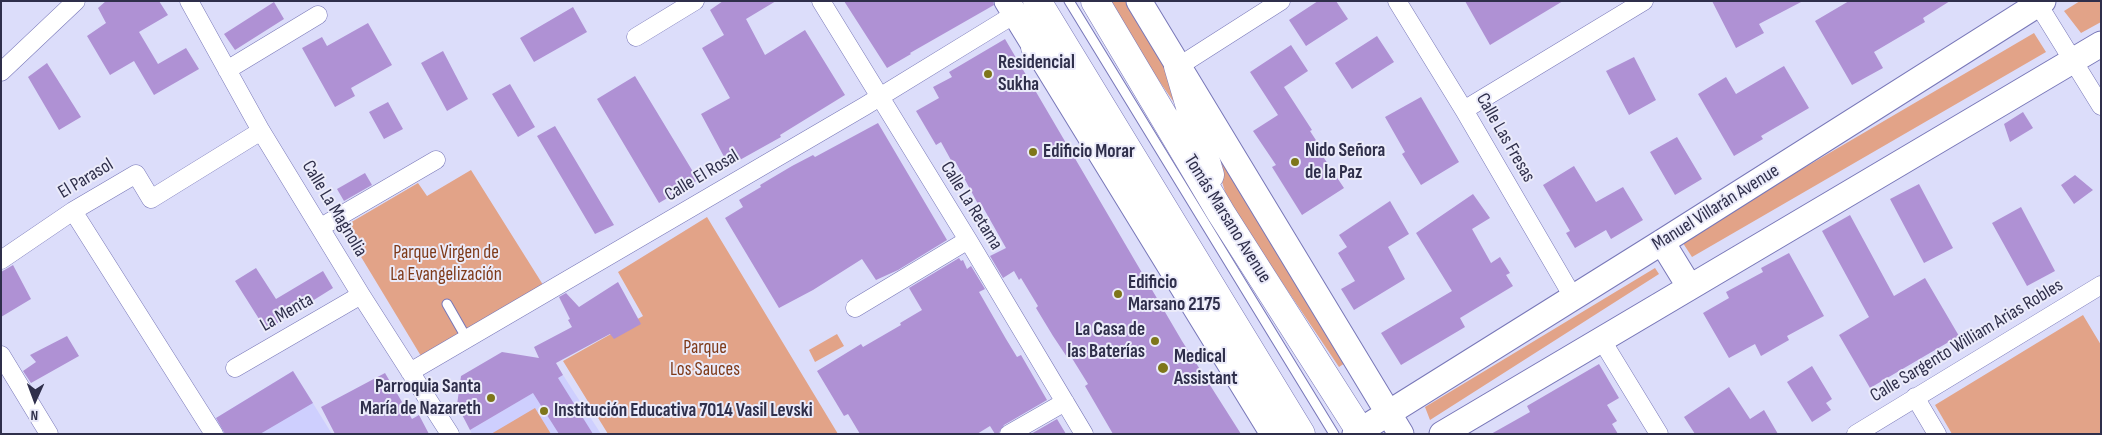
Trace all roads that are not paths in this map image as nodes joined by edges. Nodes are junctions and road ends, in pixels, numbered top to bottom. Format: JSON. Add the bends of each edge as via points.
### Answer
{"nodes":[{"id":1,"x":76,"y":1,"type":"edge"},
{"id":2,"x":188,"y":1,"type":"edge"},
{"id":3,"x":695,"y":1,"type":"edge"},
{"id":4,"x":821,"y":1,"type":"edge"},
{"id":5,"x":1069,"y":1,"type":"edge"},
{"id":6,"x":1094,"y":1,"type":"edge"},
{"id":7,"x":1138,"y":1,"type":"edge"},
{"id":8,"x":1281,"y":1,"type":"edge"},
{"id":9,"x":1397,"y":1,"type":"edge"},
{"id":10,"x":1644,"y":1,"type":"edge"},
{"id":11,"x":2039,"y":2,"type":"edge"},
{"id":12,"x":1019,"y":5,"type":"edge"},
{"id":13,"x":318,"y":15,"type":"dead end"},
{"id":14,"x":636,"y":37,"type":"dead end"},
{"id":15,"x":1046,"y":40,"type":"junction"},
{"id":16,"x":2101,"y":44,"type":"edge"},
{"id":17,"x":2073,"y":60,"type":"junction"},
{"id":18,"x":1182,"y":64,"type":"junction"},
{"id":19,"x":227,"y":70,"type":"junction"},
{"id":20,"x":1,"y":72,"type":"edge"},
{"id":21,"x":879,"y":97,"type":"junction"},
{"id":22,"x":2101,"y":106,"type":"edge"},
{"id":23,"x":1464,"y":110,"type":"junction"},
{"id":24,"x":261,"y":131,"type":"junction"},
{"id":25,"x":436,"y":160,"type":"dead end"},
{"id":26,"x":73,"y":211,"type":"junction"},
{"id":27,"x":1221,"y":212,"type":"junction"},
{"id":28,"x":321,"y":227,"type":"junction"},
{"id":29,"x":968,"y":240,"type":"junction"},
{"id":30,"x":1662,"y":242,"type":"junction"},
{"id":31,"x":1,"y":260,"type":"edge"},
{"id":32,"x":2101,"y":285,"type":"edge"},
{"id":33,"x":1688,"y":286,"type":"junction"},
{"id":34,"x":361,"y":294,"type":"junction"},
{"id":35,"x":1573,"y":297,"type":"junction"},
{"id":36,"x":446,"y":304,"type":"dead end"},
{"id":37,"x":855,"y":308,"type":"dead end"},
{"id":38,"x":466,"y":339,"type":"junction"},
{"id":39,"x":1601,"y":340,"type":"junction"},
{"id":40,"x":1,"y":355,"type":"edge"},
{"id":41,"x":235,"y":368,"type":"dead end"},
{"id":42,"x":410,"y":372,"type":"junction"},
{"id":43,"x":1916,"y":398,"type":"junction"},
{"id":44,"x":1065,"y":402,"type":"junction"},
{"id":45,"x":1388,"y":412,"type":"junction"},
{"id":46,"x":1359,"y":433,"type":"edge"},
{"id":47,"x":49,"y":434,"type":"edge"},
{"id":48,"x":214,"y":434,"type":"edge"},
{"id":49,"x":450,"y":434,"type":"edge"},
{"id":50,"x":1009,"y":434,"type":"edge"},
{"id":51,"x":1084,"y":434,"type":"edge"},
{"id":52,"x":1274,"y":434,"type":"edge"},
{"id":53,"x":1301,"y":434,"type":"edge"},
{"id":54,"x":1334,"y":434,"type":"edge"},
{"id":55,"x":1401,"y":434,"type":"edge"},
{"id":56,"x":1442,"y":434,"type":"edge"},
{"id":57,"x":1659,"y":434,"type":"edge"},
{"id":58,"x":1856,"y":434,"type":"edge"},
{"id":59,"x":1937,"y":434,"type":"edge"}],
"edges":[{"from":1,"to":20,"type":"street"},
{"from":2,"to":19,"type":"street","name":"Calle La Magnolia"},
{"from":3,"to":14,"type":"street"},
{"from":4,"to":21,"type":"street","name":"Calle La Retama"},
{"from":5,"to":54,"type":"lane"},
{"from":6,"to":27,"type":"main road","name":"Tomás Marsano Avenue"},
{"from":7,"to":18,"type":"main road","name":"Tomás Marsano Avenue"},
{"from":8,"to":18,"type":"street"},
{"from":9,"to":23,"type":"street","name":"Calle Las Fresas"},
{"from":10,"to":23,"type":"street"},
{"from":11,"to":17,"type":"street"},
{"from":11,"to":30,"type":"main road","name":"Manuel Villarán Avenue"},
{"from":12,"to":15,"type":"main road"},
{"from":12,"to":21,"type":"street","name":"Calle El Rosal"},
{"from":13,"to":19,"type":"street"},
{"from":15,"to":52,"type":"main road"},
{"from":15,"to":53,"type":"main road"},
{"from":16,"to":17,"type":"main road"},
{"from":17,"to":22,"type":"street"},
{"from":17,"to":33,"type":"main road"},
{"from":18,"to":27,"type":"main road"},
{"from":18,"to":45,"type":"main road","name":"Tomás Marsano Avenue"},
{"from":19,"to":24,"type":"street","name":"Calle La Magnolia"},
{"from":21,"to":29,"type":"street","name":"Calle La Retama"},
{"from":21,"to":38,"type":"street","name":"Calle El Rosal"},
{"from":23,"to":35,"type":"street","name":"Calle Las Fresas"},
{"from":24,"to":26,"type":"street","name":"El Parasol","via":[[151,199],[136,174]]},
{"from":24,"to":28,"type":"street","name":"Calle La Magnolia"},
{"from":25,"to":28,"type":"street"},
{"from":26,"to":31,"type":"street","name":"El Parasol"},
{"from":26,"to":48,"type":"street"},
{"from":27,"to":46,"type":"main road","name":"Tomás Marsano Avenue"},
{"from":28,"to":34,"type":"street","name":"Calle La Magnolia"},
{"from":29,"to":37,"type":"street"},
{"from":29,"to":44,"type":"street","name":"Calle La Retama"},
{"from":30,"to":33,"type":"main road"},
{"from":30,"to":35,"type":"main road","name":"Manuel Villarán Avenue"},
{"from":32,"to":43,"type":"street","name":"Calle Sargento William Arias Robles"},
{"from":33,"to":39,"type":"main road"},
{"from":34,"to":41,"type":"street","name":"La Menta"},
{"from":34,"to":42,"type":"street","name":"Calle La Magnolia"},
{"from":35,"to":45,"type":"main road","name":"Manuel Villarán Avenue"},
{"from":36,"to":38,"type":"lane"},
{"from":38,"to":42,"type":"street","name":"Calle El Rosal"},
{"from":39,"to":56,"type":"main road"},
{"from":39,"to":57,"type":"street"},
{"from":40,"to":47,"type":"street"},
{"from":42,"to":49,"type":"street","name":"Calle La Magnolia"},
{"from":43,"to":58,"type":"street","name":"Calle Sargento William Arias Robles"},
{"from":43,"to":59,"type":"street"},
{"from":44,"to":50,"type":"street"},
{"from":44,"to":51,"type":"street","name":"Calle La Retama"},
{"from":45,"to":46,"type":"main road","name":"Manuel Villarán Avenue"},
{"from":45,"to":55,"type":"main road","name":"Tomás Marsano Avenue"}]}
